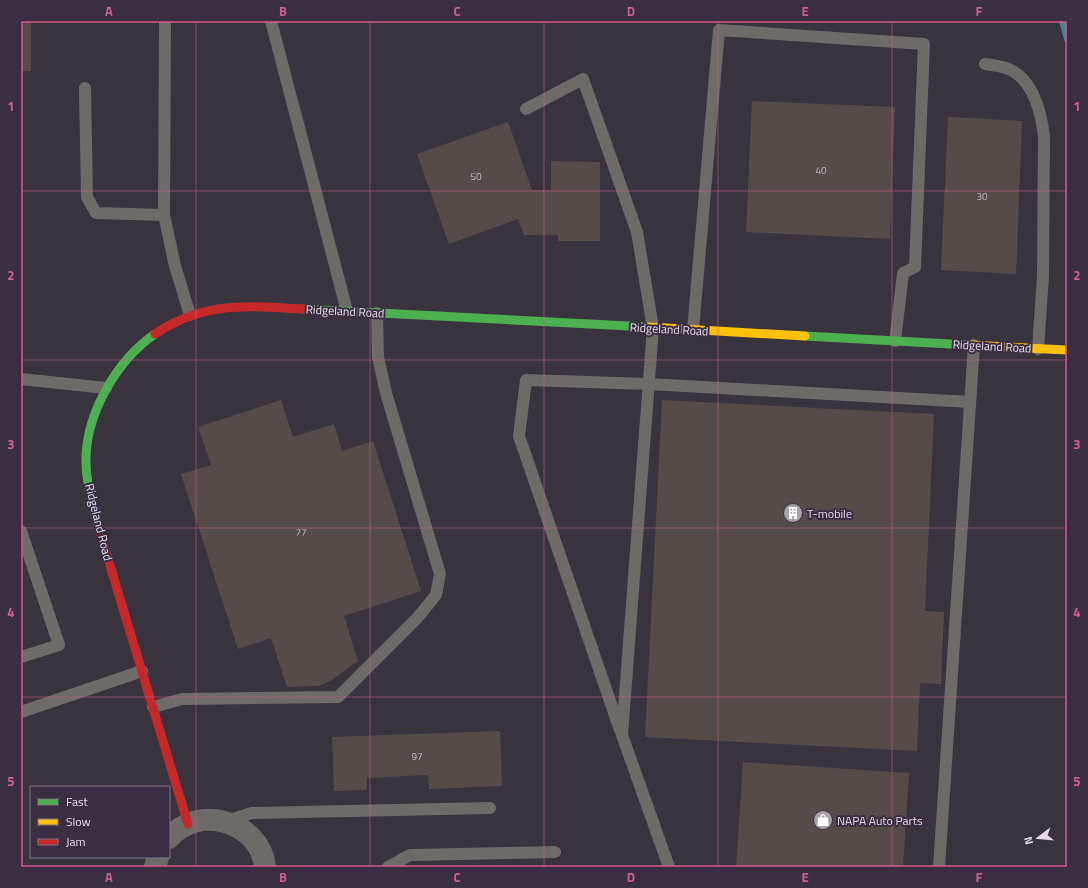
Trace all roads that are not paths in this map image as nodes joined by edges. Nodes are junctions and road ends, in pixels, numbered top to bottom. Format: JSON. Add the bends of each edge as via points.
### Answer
{"nodes":[{"id":1,"x":165,"y":21,"type":"edge"},
{"id":2,"x":271,"y":21,"type":"edge"},
{"id":3,"x":985,"y":64,"type":"dead end"},
{"id":4,"x":85,"y":88,"type":"dead end"},
{"id":5,"x":526,"y":109,"type":"dead end"},
{"id":6,"x":164,"y":215,"type":"junction"},
{"id":7,"x":347,"y":311,"type":"junction"},
{"id":8,"x":378,"y":313,"type":"junction"},
{"id":9,"x":190,"y":315,"type":"junction"},
{"id":10,"x":653,"y":328,"type":"junction"},
{"id":11,"x":693,"y":330,"type":"junction"},
{"id":12,"x":895,"y":341,"type":"junction"},
{"id":13,"x":974,"y":346,"type":"junction"},
{"id":14,"x":1038,"y":349,"type":"junction"},
{"id":15,"x":1067,"y":350,"type":"edge"},
{"id":16,"x":21,"y":379,"type":"edge"},
{"id":17,"x":648,"y":384,"type":"junction"},
{"id":18,"x":106,"y":388,"type":"junction"},
{"id":19,"x":970,"y":402,"type":"junction"},
{"id":20,"x":21,"y":531,"type":"edge"},
{"id":21,"x":21,"y":657,"type":"edge"},
{"id":22,"x":142,"y":671,"type":"junction"},
{"id":23,"x":153,"y":707,"type":"junction"},
{"id":24,"x":21,"y":712,"type":"edge"},
{"id":25,"x":622,"y":735,"type":"junction"},
{"id":26,"x":490,"y":808,"type":"dead end"},
{"id":27,"x":226,"y":821,"type":"junction"},
{"id":28,"x":188,"y":824,"type":"junction"},
{"id":29,"x":170,"y":837,"type":"edge"},
{"id":30,"x":554,"y":852,"type":"dead end"},
{"id":31,"x":265,"y":867,"type":"edge"},
{"id":32,"x":388,"y":867,"type":"edge"},
{"id":33,"x":669,"y":867,"type":"edge"},
{"id":34,"x":939,"y":867,"type":"edge"}],
"edges":[{"from":1,"to":6,"type":"lane"},
{"from":2,"to":7,"type":"lane"},
{"from":3,"to":14,"type":"lane","via":[[1008,68],[1027,82],[1042,118],[1043,276]]},
{"from":4,"to":6,"type":"lane","via":[[87,197],[96,213]]},
{"from":5,"to":10,"type":"lane","via":[[583,79],[637,232]]},
{"from":6,"to":9,"type":"lane","via":[[174,266]]},
{"from":7,"to":8,"type":"street","name":"Ridgeland Road"},
{"from":7,"to":9,"type":"street","name":"Ridgeland Road","via":[[240,307]]},
{"from":8,"to":10,"type":"street","name":"Ridgeland Road"},
{"from":8,"to":23,"type":"lane","via":[[379,364],[440,574],[436,595],[418,617],[338,697],[182,699]]},
{"from":9,"to":18,"type":"street","name":"Ridgeland Road","via":[[169,325],[148,340],[126,362]]},
{"from":10,"to":11,"type":"street","name":"Ridgeland Road"},
{"from":10,"to":17,"type":"lane"},
{"from":11,"to":12,"type":"street","name":"Ridgeland Road"},
{"from":11,"to":12,"type":"lane","via":[[719,30],[924,44],[915,267],[903,273]]},
{"from":12,"to":13,"type":"street","name":"Ridgeland Road"},
{"from":13,"to":14,"type":"street","name":"Ridgeland Road"},
{"from":13,"to":19,"type":"lane"},
{"from":14,"to":15,"type":"street","name":"Ridgeland Road"},
{"from":16,"to":18,"type":"lane"},
{"from":17,"to":19,"type":"lane"},
{"from":17,"to":25,"type":"lane"},
{"from":17,"to":25,"type":"lane","via":[[526,380],[519,436]]},
{"from":18,"to":22,"type":"street","name":"Ridgeland Road","via":[[92,420],[86,456],[91,497]]},
{"from":19,"to":34,"type":"lane"},
{"from":20,"to":21,"type":"lane","via":[[59,645]]},
{"from":22,"to":23,"type":"street","name":"Ridgeland Road"},
{"from":22,"to":24,"type":"lane"},
{"from":23,"to":28,"type":"street","name":"Ridgeland Road"},
{"from":25,"to":33,"type":"lane"},
{"from":26,"to":27,"type":"lane","via":[[252,813]]},
{"from":27,"to":28,"type":"street","via":[[207,819]]},
{"from":27,"to":31,"type":"street","via":[[243,830],[256,843],[265,861]]},
{"from":28,"to":29,"type":"street"},
{"from":30,"to":32,"type":"lane","via":[[410,855]]}]}
